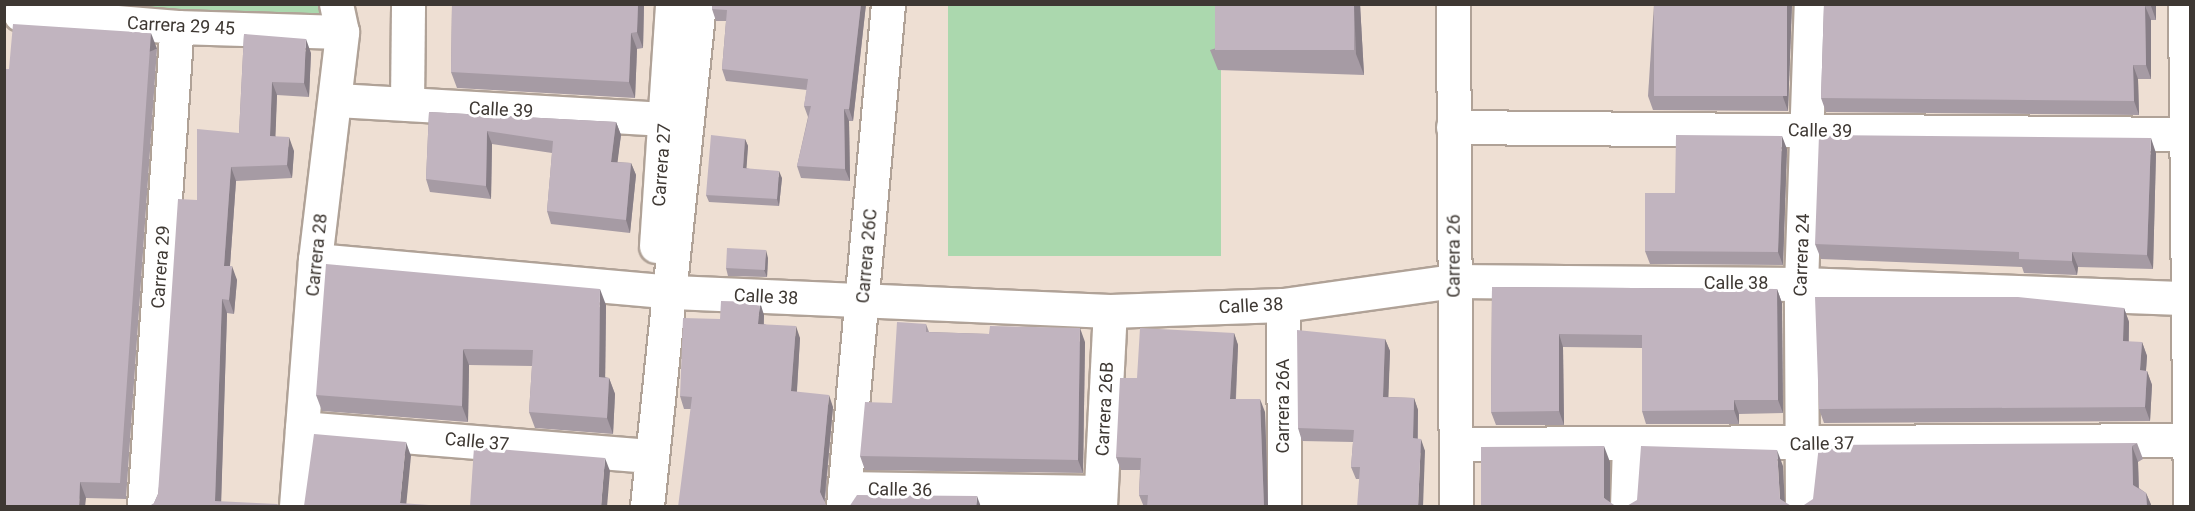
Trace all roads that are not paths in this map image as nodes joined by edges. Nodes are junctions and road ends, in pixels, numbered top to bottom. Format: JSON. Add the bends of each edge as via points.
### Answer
{"nodes":[{"id":1,"x":408,"y":4,"type":"edge"},
{"id":2,"x":672,"y":4,"type":"edge"},
{"id":3,"x":699,"y":4,"type":"edge"},
{"id":4,"x":888,"y":4,"type":"edge"},
{"id":5,"x":1453,"y":4,"type":"edge"},
{"id":6,"x":1811,"y":4,"type":"edge"},
{"id":7,"x":2185,"y":4,"type":"edge"},
{"id":8,"x":20,"y":14,"type":"dead end"},
{"id":9,"x":339,"y":18,"type":"edge"},
{"id":10,"x":177,"y":27,"type":"junction"},
{"id":11,"x":336,"y":100,"type":"junction"},
{"id":12,"x":407,"y":105,"type":"junction"},
{"id":13,"x":665,"y":118,"type":"junction"},
{"id":14,"x":1454,"y":127,"type":"junction"},
{"id":15,"x":1807,"y":131,"type":"junction"},
{"id":16,"x":2186,"y":134,"type":"junction"},
{"id":17,"x":315,"y":260,"type":"junction"},
{"id":18,"x":1454,"y":281,"type":"junction"},
{"id":19,"x":1801,"y":284,"type":"junction"},
{"id":20,"x":663,"y":290,"type":"junction"},
{"id":21,"x":2188,"y":298,"type":"junction"},
{"id":22,"x":863,"y":302,"type":"junction"},
{"id":23,"x":1283,"y":305,"type":"junction"},
{"id":24,"x":1110,"y":311,"type":"junction"},
{"id":25,"x":302,"y":428,"type":"junction"},
{"id":26,"x":2189,"y":440,"type":"edge"},
{"id":27,"x":1456,"y":444,"type":"junction"},
{"id":28,"x":1799,"y":444,"type":"junction"},
{"id":29,"x":1629,"y":446,"type":"junction"},
{"id":30,"x":652,"y":456,"type":"junction"},
{"id":31,"x":843,"y":497,"type":"edge"},
{"id":32,"x":995,"y":499,"type":"edge"},
{"id":33,"x":1100,"y":499,"type":"edge"},
{"id":34,"x":144,"y":507,"type":"edge"},
{"id":35,"x":296,"y":507,"type":"edge"},
{"id":36,"x":647,"y":507,"type":"edge"},
{"id":37,"x":1284,"y":507,"type":"edge"},
{"id":38,"x":1456,"y":507,"type":"edge"},
{"id":39,"x":1627,"y":507,"type":"edge"},
{"id":40,"x":1802,"y":507,"type":"edge"},
{"id":41,"x":2190,"y":507,"type":"edge"}],
"edges":[{"from":1,"to":12,"type":"street"},
{"from":2,"to":13,"type":"street","name":"Carrera 27"},
{"from":3,"to":20,"type":"street","name":"Carrera 27"},
{"from":4,"to":22,"type":"street","name":"Carrera 26C"},
{"from":5,"to":14,"type":"street","name":"Carrera 26"},
{"from":6,"to":15,"type":"street","name":"Carrera 24"},
{"from":7,"to":16,"type":"street"},
{"from":8,"to":10,"type":"street","name":"Carrera 29 45"},
{"from":9,"to":10,"type":"street","name":"Carrera 29 45"},
{"from":9,"to":11,"type":"street","name":"Carrera 28"},
{"from":10,"to":34,"type":"street","name":"Carrera 29"},
{"from":11,"to":12,"type":"street","name":"Calle 39"},
{"from":11,"to":17,"type":"street","name":"Carrera 28"},
{"from":12,"to":13,"type":"street","name":"Calle 39"},
{"from":13,"to":20,"type":"street","name":"Carrera 27"},
{"from":14,"to":15,"type":"street","name":"Calle 39"},
{"from":14,"to":18,"type":"street","name":"Carrera 26"},
{"from":15,"to":16,"type":"street","name":"Calle 39"},
{"from":15,"to":19,"type":"street","name":"Carrera 24"},
{"from":16,"to":21,"type":"street"},
{"from":17,"to":20,"type":"street","name":"Calle 38"},
{"from":17,"to":25,"type":"street","name":"Carrera 28"},
{"from":18,"to":19,"type":"street","name":"Calle 38"},
{"from":18,"to":23,"type":"street","name":"Calle 38"},
{"from":18,"to":27,"type":"street","name":"Carrera 26"},
{"from":19,"to":21,"type":"street","name":"Calle 38"},
{"from":19,"to":28,"type":"street","name":"Carrera 24"},
{"from":20,"to":22,"type":"street","name":"Calle 38"},
{"from":20,"to":30,"type":"street","name":"Carrera 27","via":[[664,324]]},
{"from":21,"to":26,"type":"street"},
{"from":22,"to":24,"type":"street","name":"Calle 38"},
{"from":22,"to":31,"type":"street","name":"Carrera 26C"},
{"from":23,"to":24,"type":"street","name":"Calle 38"},
{"from":23,"to":37,"type":"street","name":"Carrera 26A"},
{"from":24,"to":33,"type":"street","name":"Carrera 26B"},
{"from":25,"to":30,"type":"street","name":"Calle 37"},
{"from":25,"to":35,"type":"street","name":"Carrera 28"},
{"from":26,"to":28,"type":"street","name":"Calle 37"},
{"from":26,"to":41,"type":"street"},
{"from":27,"to":29,"type":"street","name":"Calle 37"},
{"from":27,"to":38,"type":"street","name":"Carrera 26"},
{"from":28,"to":29,"type":"street","name":"Calle 37"},
{"from":28,"to":40,"type":"street","name":"Carrera 24"},
{"from":29,"to":39,"type":"street"},
{"from":30,"to":36,"type":"street","name":"Carrera 27"},
{"from":31,"to":32,"type":"street","name":"Calle 36"},
{"from":32,"to":33,"type":"street","name":"Calle 36"}]}
